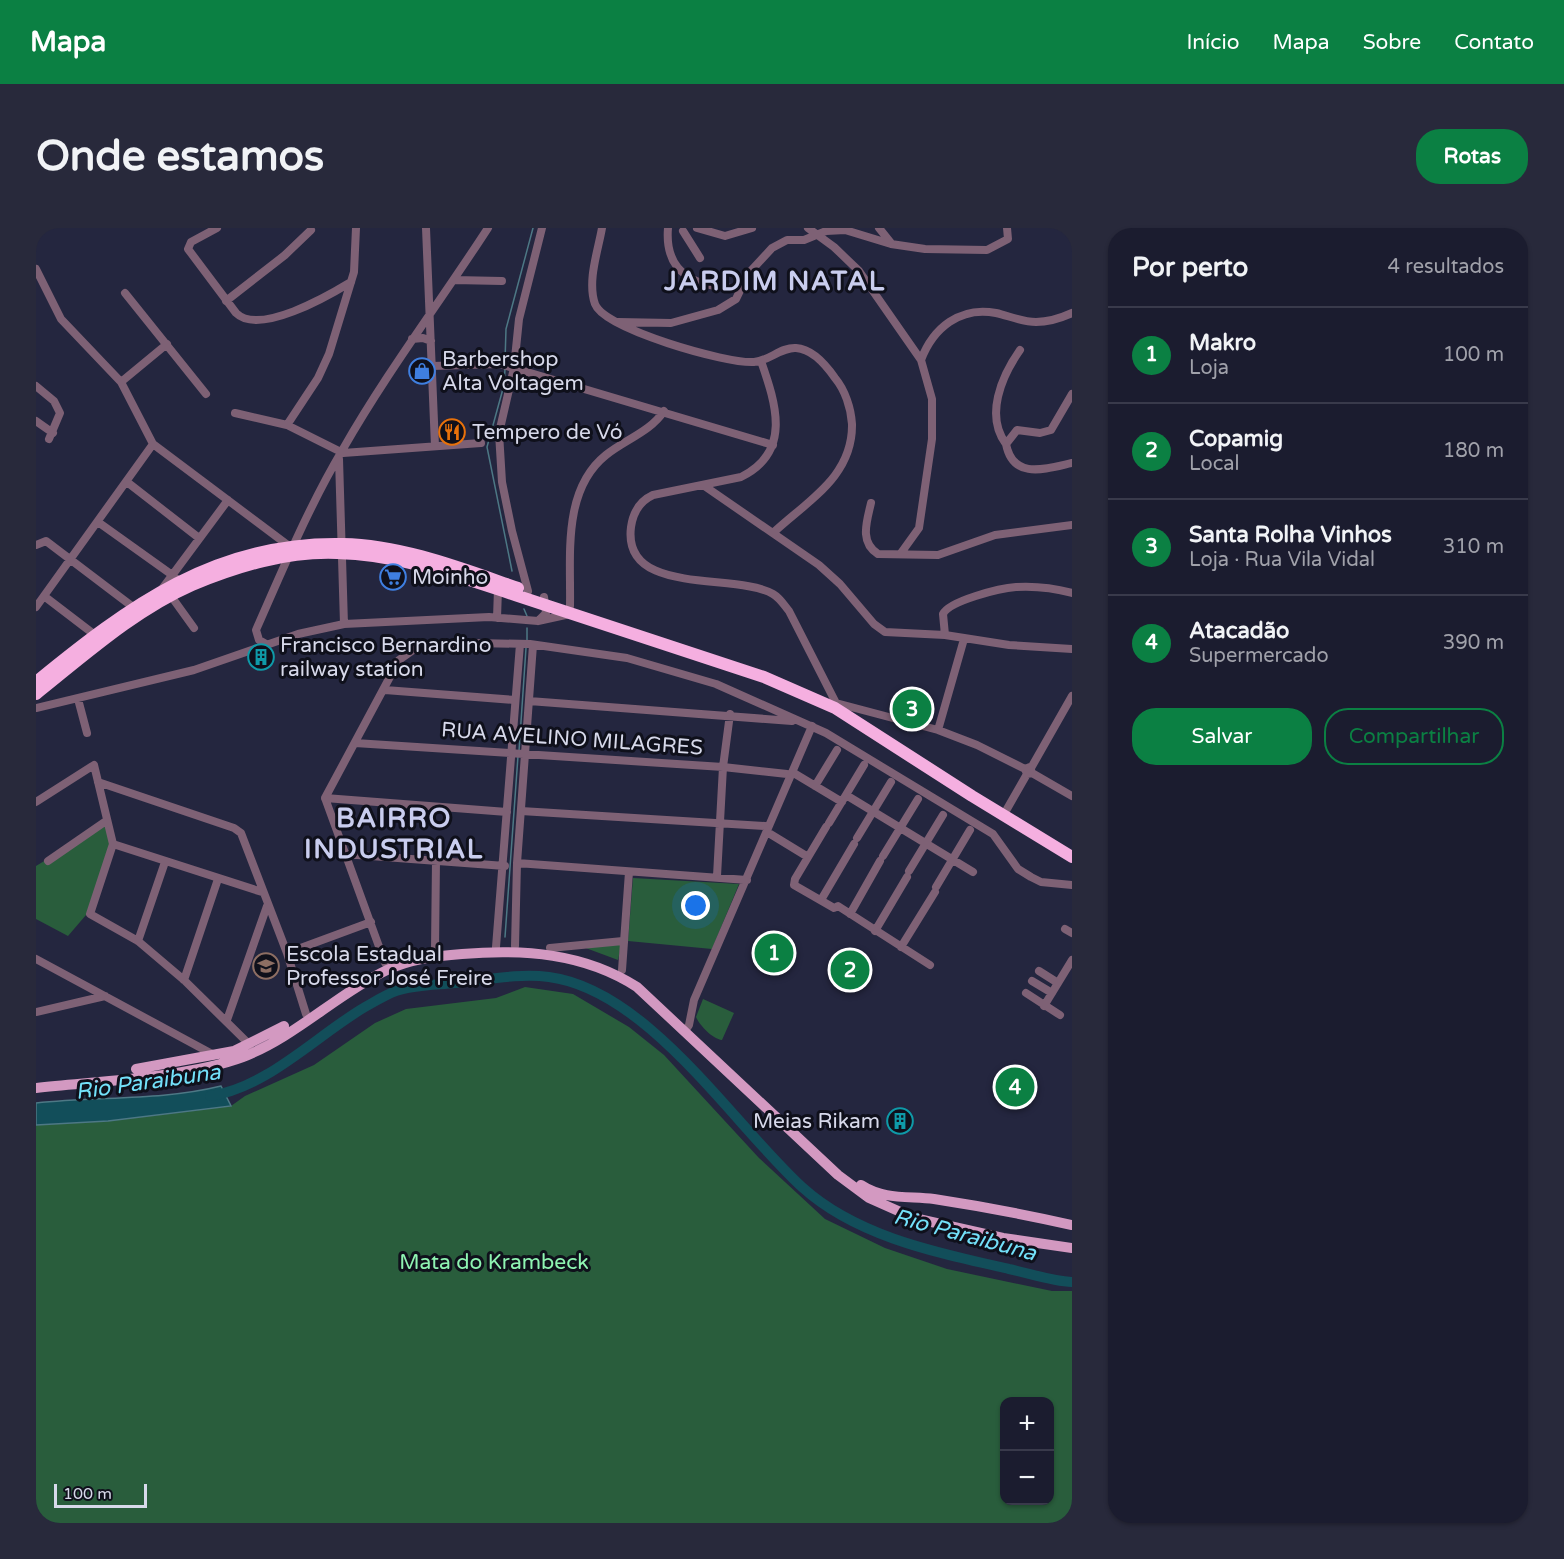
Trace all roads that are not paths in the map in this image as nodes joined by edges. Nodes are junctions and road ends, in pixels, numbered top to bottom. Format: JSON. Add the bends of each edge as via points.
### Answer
{"nodes":[{"id":1,"x":217,"y":228,"type":"edge"},
{"id":2,"x":356,"y":228,"type":"edge"},
{"id":3,"x":426,"y":228,"type":"edge"},
{"id":4,"x":488,"y":228,"type":"edge"},
{"id":5,"x":542,"y":228,"type":"edge"},
{"id":6,"x":602,"y":228,"type":"edge"},
{"id":7,"x":668,"y":228,"type":"edge"},
{"id":8,"x":697,"y":228,"type":"edge"},
{"id":9,"x":752,"y":228,"type":"edge"},
{"id":10,"x":808,"y":228,"type":"edge"},
{"id":11,"x":879,"y":228,"type":"edge"},
{"id":12,"x":1007,"y":228,"type":"edge"},
{"id":13,"x":311,"y":230,"type":"dead end"},
{"id":14,"x":684,"y":230,"type":"edge"},
{"id":15,"x":816,"y":235,"type":"junction"},
{"id":16,"x":667,"y":240,"type":"junction"},
{"id":17,"x":891,"y":244,"type":"junction"},
{"id":18,"x":700,"y":258,"type":"dead end"},
{"id":19,"x":36,"y":269,"type":"edge"},
{"id":20,"x":454,"y":280,"type":"junction"},
{"id":21,"x":502,"y":281,"type":"dead end"},
{"id":22,"x":351,"y":282,"type":"junction"},
{"id":23,"x":740,"y":288,"type":"junction"},
{"id":24,"x":125,"y":293,"type":"dead end"},
{"id":25,"x":226,"y":301,"type":"junction"},
{"id":26,"x":429,"y":312,"type":"junction"},
{"id":27,"x":1072,"y":313,"type":"edge"},
{"id":28,"x":613,"y":322,"type":"junction"},
{"id":29,"x":412,"y":339,"type":"junction"},
{"id":30,"x":431,"y":341,"type":"junction"},
{"id":31,"x":166,"y":344,"type":"junction"},
{"id":32,"x":1020,"y":351,"type":"dead end"},
{"id":33,"x":921,"y":360,"type":"junction"},
{"id":34,"x":760,"y":361,"type":"junction"},
{"id":35,"x":432,"y":366,"type":"junction"},
{"id":36,"x":508,"y":366,"type":"junction"},
{"id":37,"x":121,"y":382,"type":"junction"},
{"id":38,"x":36,"y":386,"type":"edge"},
{"id":39,"x":206,"y":394,"type":"dead end"},
{"id":40,"x":1072,"y":394,"type":"edge"},
{"id":41,"x":664,"y":411,"type":"junction"},
{"id":42,"x":235,"y":413,"type":"dead end"},
{"id":43,"x":36,"y":421,"type":"edge"},
{"id":44,"x":287,"y":425,"type":"junction"},
{"id":45,"x":481,"y":443,"type":"dead end"},
{"id":46,"x":153,"y":444,"type":"junction"},
{"id":47,"x":1006,"y":444,"type":"junction"},
{"id":48,"x":773,"y":445,"type":"junction"},
{"id":49,"x":435,"y":446,"type":"junction"},
{"id":50,"x":341,"y":452,"type":"junction"},
{"id":51,"x":1072,"y":463,"type":"edge"},
{"id":52,"x":127,"y":482,"type":"junction"},
{"id":53,"x":703,"y":485,"type":"junction"},
{"id":54,"x":322,"y":490,"type":"junction"},
{"id":55,"x":340,"y":491,"type":"junction"},
{"id":56,"x":228,"y":500,"type":"junction"},
{"id":57,"x":871,"y":503,"type":"dead end"},
{"id":58,"x":98,"y":522,"type":"junction"},
{"id":59,"x":1072,"y":525,"type":"edge"},
{"id":60,"x":773,"y":533,"type":"junction"},
{"id":61,"x":199,"y":538,"type":"junction"},
{"id":62,"x":36,"y":545,"type":"edge"},
{"id":63,"x":342,"y":548,"type":"junction"},
{"id":64,"x":291,"y":549,"type":"junction"},
{"id":65,"x":901,"y":553,"type":"junction"},
{"id":66,"x":71,"y":559,"type":"junction"},
{"id":67,"x":177,"y":577,"type":"junction"},
{"id":68,"x":498,"y":589,"type":"junction"},
{"id":69,"x":528,"y":591,"type":"junction"},
{"id":70,"x":166,"y":592,"type":"junction"},
{"id":71,"x":1072,"y":593,"type":"edge"},
{"id":72,"x":44,"y":596,"type":"junction"},
{"id":73,"x":545,"y":601,"type":"junction"},
{"id":74,"x":36,"y":607,"type":"edge"},
{"id":75,"x":133,"y":607,"type":"junction"},
{"id":76,"x":571,"y":610,"type":"junction"},
{"id":77,"x":497,"y":618,"type":"junction"},
{"id":78,"x":538,"y":621,"type":"junction"},
{"id":79,"x":344,"y":624,"type":"junction"},
{"id":80,"x":194,"y":628,"type":"dead end"},
{"id":81,"x":95,"y":635,"type":"junction"},
{"id":82,"x":945,"y":635,"type":"junction"},
{"id":83,"x":964,"y":639,"type":"junction"},
{"id":84,"x":266,"y":644,"type":"junction"},
{"id":85,"x":526,"y":644,"type":"junction"},
{"id":86,"x":1072,"y":649,"type":"edge"},
{"id":87,"x":36,"y":682,"type":"edge"},
{"id":88,"x":385,"y":690,"type":"junction"},
{"id":89,"x":36,"y":694,"type":"edge"},
{"id":90,"x":1072,"y":696,"type":"edge"},
{"id":91,"x":78,"y":699,"type":"junction"},
{"id":92,"x":516,"y":700,"type":"junction"},
{"id":93,"x":529,"y":701,"type":"junction"},
{"id":94,"x":836,"y":703,"type":"junction"},
{"id":95,"x":762,"y":704,"type":"junction"},
{"id":96,"x":36,"y":708,"type":"edge"},
{"id":97,"x":730,"y":714,"type":"junction"},
{"id":98,"x":757,"y":716,"type":"junction"},
{"id":99,"x":874,"y":721,"type":"junction"},
{"id":100,"x":800,"y":722,"type":"junction"},
{"id":101,"x":812,"y":726,"type":"junction"},
{"id":102,"x":938,"y":730,"type":"junction"},
{"id":103,"x":87,"y":733,"type":"dead end"},
{"id":104,"x":356,"y":743,"type":"junction"},
{"id":105,"x":837,"y":750,"type":"dead end"},
{"id":106,"x":518,"y":754,"type":"junction"},
{"id":107,"x":864,"y":765,"type":"dead end"},
{"id":108,"x":723,"y":767,"type":"junction"},
{"id":109,"x":1029,"y":771,"type":"junction"},
{"id":110,"x":790,"y":773,"type":"junction"},
{"id":111,"x":98,"y":782,"type":"junction"},
{"id":112,"x":891,"y":782,"type":"dead end"},
{"id":113,"x":815,"y":786,"type":"junction"},
{"id":114,"x":1072,"y":796,"type":"edge"},
{"id":115,"x":325,"y":798,"type":"junction"},
{"id":116,"x":844,"y":798,"type":"junction"},
{"id":117,"x":918,"y":799,"type":"dead end"},
{"id":118,"x":36,"y":802,"type":"edge"},
{"id":119,"x":1007,"y":809,"type":"junction"},
{"id":120,"x":521,"y":811,"type":"junction"},
{"id":121,"x":873,"y":811,"type":"junction"},
{"id":122,"x":507,"y":812,"type":"junction"},
{"id":123,"x":943,"y":815,"type":"dead end"},
{"id":124,"x":106,"y":821,"type":"junction"},
{"id":125,"x":721,"y":824,"type":"junction"},
{"id":126,"x":900,"y":828,"type":"junction"},
{"id":127,"x":766,"y":829,"type":"junction"},
{"id":128,"x":970,"y":830,"type":"dead end"},
{"id":129,"x":926,"y":843,"type":"junction"},
{"id":130,"x":113,"y":844,"type":"junction"},
{"id":131,"x":1072,"y":849,"type":"edge"},
{"id":132,"x":344,"y":854,"type":"junction"},
{"id":133,"x":808,"y":856,"type":"junction"},
{"id":134,"x":1072,"y":857,"type":"edge"},
{"id":135,"x":952,"y":860,"type":"junction"},
{"id":136,"x":48,"y":861,"type":"dead end"},
{"id":137,"x":436,"y":861,"type":"junction"},
{"id":138,"x":165,"y":862,"type":"junction"},
{"id":139,"x":518,"y":863,"type":"junction"},
{"id":140,"x":504,"y":866,"type":"junction"},
{"id":141,"x":630,"y":872,"type":"junction"},
{"id":142,"x":973,"y":872,"type":"dead end"},
{"id":143,"x":717,"y":876,"type":"junction"},
{"id":144,"x":218,"y":879,"type":"junction"},
{"id":145,"x":747,"y":880,"type":"junction"},
{"id":146,"x":1072,"y":885,"type":"edge"},
{"id":147,"x":262,"y":892,"type":"junction"},
{"id":148,"x":821,"y":900,"type":"junction"},
{"id":149,"x":267,"y":906,"type":"junction"},
{"id":150,"x":850,"y":914,"type":"junction"},
{"id":151,"x":371,"y":922,"type":"junction"},
{"id":152,"x":875,"y":931,"type":"junction"},
{"id":153,"x":623,"y":940,"type":"junction"},
{"id":154,"x":138,"y":941,"type":"junction"},
{"id":155,"x":515,"y":946,"type":"junction"},
{"id":156,"x":496,"y":947,"type":"junction"},
{"id":157,"x":901,"y":947,"type":"junction"},
{"id":158,"x":550,"y":948,"type":"junction"},
{"id":159,"x":435,"y":949,"type":"junction"},
{"id":160,"x":482,"y":952,"type":"junction"},
{"id":161,"x":287,"y":953,"type":"junction"},
{"id":162,"x":36,"y":959,"type":"edge"},
{"id":163,"x":1072,"y":960,"type":"edge"},
{"id":164,"x":385,"y":963,"type":"junction"},
{"id":165,"x":930,"y":965,"type":"dead end"},
{"id":166,"x":599,"y":967,"type":"junction"},
{"id":167,"x":622,"y":970,"type":"junction"},
{"id":168,"x":1039,"y":971,"type":"dead end"},
{"id":169,"x":184,"y":980,"type":"junction"},
{"id":170,"x":1032,"y":981,"type":"dead end"},
{"id":171,"x":1058,"y":983,"type":"junction"},
{"id":172,"x":351,"y":991,"type":"junction"},
{"id":173,"x":1026,"y":993,"type":"dead end"},
{"id":174,"x":1052,"y":993,"type":"junction"},
{"id":175,"x":105,"y":996,"type":"junction"},
{"id":176,"x":1044,"y":1006,"type":"junction"},
{"id":177,"x":36,"y":1012,"type":"edge"},
{"id":178,"x":1060,"y":1015,"type":"dead end"},
{"id":179,"x":307,"y":1017,"type":"junction"},
{"id":180,"x":227,"y":1020,"type":"junction"},
{"id":181,"x":687,"y":1028,"type":"junction"},
{"id":182,"x":250,"y":1045,"type":"junction"},
{"id":183,"x":200,"y":1054,"type":"junction"},
{"id":184,"x":36,"y":1082,"type":"edge"},
{"id":185,"x":36,"y":1088,"type":"edge"},
{"id":186,"x":932,"y":1199,"type":"junction"},
{"id":187,"x":927,"y":1221,"type":"junction"},
{"id":188,"x":1071,"y":1226,"type":"edge"},
{"id":189,"x":1070,"y":1244,"type":"edge"}],
"edges":[{"from":1,"to":25,"type":"street","via":[[188,246]]},
{"from":2,"to":22,"type":"street"},
{"from":3,"to":26,"type":"street"},
{"from":4,"to":20,"type":"street"},
{"from":5,"to":36,"type":"street"},
{"from":6,"to":28,"type":"street","via":[[593,294],[598,309]]},
{"from":7,"to":16,"type":"street"},
{"from":8,"to":9,"type":"street","via":[[725,236]]},
{"from":10,"to":15,"type":"street"},
{"from":11,"to":17,"type":"street"},
{"from":12,"to":17,"type":"street","via":[[1008,239],[987,250]]},
{"from":13,"to":25,"type":"street"},
{"from":14,"to":16,"type":"street"},
{"from":14,"to":18,"type":"street"},
{"from":15,"to":17,"type":"street","via":[[845,230]]},
{"from":15,"to":23,"type":"street","via":[[787,240],[772,248]]},
{"from":15,"to":33,"type":"street","via":[[834,246],[859,271]]},
{"from":16,"to":23,"type":"street","via":[[674,264],[687,276],[708,285]]},
{"from":19,"to":37,"type":"street","via":[[68,329]]},
{"from":20,"to":21,"type":"street"},
{"from":20,"to":26,"type":"street"},
{"from":22,"to":25,"type":"street","via":[[311,304],[258,321],[240,318]]},
{"from":22,"to":44,"type":"street","via":[[324,367]]},
{"from":23,"to":28,"type":"street","via":[[732,303],[690,319],[671,323]]},
{"from":24,"to":31,"type":"street"},
{"from":26,"to":29,"type":"street"},
{"from":26,"to":30,"type":"street"},
{"from":27,"to":33,"type":"street","via":[[1045,322],[990,312],[969,314],[947,321]]},
{"from":28,"to":34,"type":"street","via":[[701,352]]},
{"from":29,"to":30,"type":"street"},
{"from":29,"to":50,"type":"street"},
{"from":30,"to":35,"type":"street"},
{"from":31,"to":37,"type":"street"},
{"from":31,"to":39,"type":"street"},
{"from":32,"to":47,"type":"street","via":[[1005,378],[994,416],[998,433]]},
{"from":33,"to":65,"type":"street","via":[[932,399],[932,439],[920,528]]},
{"from":34,"to":48,"type":"street","via":[[774,402]]},
{"from":34,"to":60,"type":"street","via":[[797,348],[813,355],[838,381],[852,419],[850,446],[842,469]]},
{"from":35,"to":36,"type":"street"},
{"from":35,"to":49,"type":"street"},
{"from":36,"to":41,"type":"street"},
{"from":36,"to":69,"type":"street","via":[[499,465]]},
{"from":37,"to":46,"type":"street"},
{"from":38,"to":43,"type":"street","via":[[58,406],[60,413],[51,436]]},
{"from":40,"to":47,"type":"street","via":[[1051,430],[1017,430]]},
{"from":41,"to":48,"type":"street"},
{"from":41,"to":76,"type":"street","via":[[656,423],[603,457],[588,476],[572,518]]},
{"from":42,"to":44,"type":"street"},
{"from":44,"to":50,"type":"street"},
{"from":45,"to":49,"type":"street"},
{"from":46,"to":52,"type":"street"},
{"from":46,"to":56,"type":"street"},
{"from":47,"to":51,"type":"street","via":[[1015,465],[1023,469]]},
{"from":48,"to":53,"type":"street","via":[[752,472]]},
{"from":49,"to":50,"type":"street"},
{"from":50,"to":54,"type":"street"},
{"from":50,"to":55,"type":"street"},
{"from":52,"to":58,"type":"street"},
{"from":52,"to":61,"type":"street"},
{"from":53,"to":60,"type":"street"},
{"from":53,"to":94,"type":"street","via":[[653,495],[642,501],[631,525],[634,551],[643,564],[663,575],[740,583],[779,598]]},
{"from":54,"to":55,"type":"street","via":[[330,485]]},
{"from":54,"to":64,"type":"street"},
{"from":55,"to":63,"type":"street"},
{"from":56,"to":61,"type":"street"},
{"from":56,"to":64,"type":"street"},
{"from":57,"to":65,"type":"street","via":[[866,525],[868,544],[878,554]]},
{"from":58,"to":66,"type":"street"},
{"from":58,"to":67,"type":"street"},
{"from":59,"to":65,"type":"street","via":[[995,535],[938,555]]},
{"from":60,"to":82,"type":"street","via":[[840,584],[879,629]]},
{"from":61,"to":67,"type":"street"},
{"from":62,"to":66,"type":"street","via":[[46,541]]},
{"from":63,"to":64,"type":"highway"},
{"from":63,"to":68,"type":"highway"},
{"from":63,"to":69,"type":"highway","via":[[401,553]]},
{"from":63,"to":79,"type":"street"},
{"from":64,"to":67,"type":"highway"},
{"from":64,"to":70,"type":"highway"},
{"from":64,"to":84,"type":"street","via":[[256,630],[259,640]]},
{"from":66,"to":72,"type":"street"},
{"from":66,"to":75,"type":"street"},
{"from":67,"to":70,"type":"highway"},
{"from":68,"to":73,"type":"highway"},
{"from":68,"to":77,"type":"street"},
{"from":69,"to":73,"type":"highway"},
{"from":70,"to":75,"type":"highway"},
{"from":70,"to":80,"type":"street"},
{"from":70,"to":89,"type":"highway"},
{"from":71,"to":82,"type":"street","via":[[1014,587],[949,605],[943,614]]},
{"from":72,"to":74,"type":"street"},
{"from":72,"to":81,"type":"street"},
{"from":73,"to":76,"type":"highway"},
{"from":73,"to":78,"type":"street","via":[[546,613]]},
{"from":75,"to":81,"type":"highway"},
{"from":76,"to":78,"type":"street"},
{"from":76,"to":94,"type":"highway","via":[[766,671]]},
{"from":76,"to":134,"type":"highway","via":[[764,677],[835,708]]},
{"from":77,"to":78,"type":"street"},
{"from":77,"to":79,"type":"street"},
{"from":79,"to":84,"type":"street"},
{"from":81,"to":87,"type":"highway"},
{"from":82,"to":83,"type":"street"},
{"from":83,"to":86,"type":"street"},
{"from":83,"to":102,"type":"street"},
{"from":84,"to":91,"type":"street","via":[[194,670]]},
{"from":85,"to":88,"type":"street","via":[[416,648],[399,660]]},
{"from":85,"to":92,"type":"street"},
{"from":85,"to":93,"type":"street"},
{"from":85,"to":95,"type":"street","via":[[664,667]]},
{"from":88,"to":92,"type":"street"},
{"from":88,"to":104,"type":"street"},
{"from":90,"to":109,"type":"street"},
{"from":91,"to":96,"type":"street"},
{"from":91,"to":103,"type":"street"},
{"from":92,"to":106,"type":"street"},
{"from":93,"to":97,"type":"street"},
{"from":93,"to":106,"type":"street"},
{"from":94,"to":99,"type":"highway"},
{"from":95,"to":98,"type":"street"},
{"from":95,"to":100,"type":"street"},
{"from":97,"to":98,"type":"street"},
{"from":97,"to":108,"type":"street"},
{"from":98,"to":100,"type":"street"},
{"from":99,"to":102,"type":"street"},
{"from":99,"to":119,"type":"highway"},
{"from":100,"to":101,"type":"street"},
{"from":101,"to":110,"type":"street"},
{"from":101,"to":146,"type":"street","via":[[993,834],[1023,872],[1041,882]]},
{"from":102,"to":109,"type":"street"},
{"from":104,"to":106,"type":"street","name":"RUA AVELINO MILAGRES"},
{"from":104,"to":115,"type":"street"},
{"from":105,"to":113,"type":"street"},
{"from":106,"to":108,"type":"street","name":"RUA AVELINO MILAGRES"},
{"from":106,"to":120,"type":"street"},
{"from":106,"to":122,"type":"street"},
{"from":107,"to":116,"type":"street"},
{"from":108,"to":110,"type":"street","name":"RUA AVELINO MILAGRES"},
{"from":108,"to":125,"type":"street"},
{"from":109,"to":114,"type":"street"},
{"from":109,"to":119,"type":"street"},
{"from":110,"to":113,"type":"street"},
{"from":110,"to":127,"type":"street"},
{"from":111,"to":118,"type":"street","via":[[94,765]]},
{"from":111,"to":124,"type":"street"},
{"from":111,"to":147,"type":"street","via":[[238,831]]},
{"from":112,"to":121,"type":"street"},
{"from":113,"to":116,"type":"street"},
{"from":115,"to":122,"type":"street"},
{"from":115,"to":132,"type":"street"},
{"from":116,"to":121,"type":"street"},
{"from":116,"to":133,"type":"street"},
{"from":117,"to":126,"type":"street"},
{"from":119,"to":131,"type":"highway"},
{"from":120,"to":125,"type":"street"},
{"from":120,"to":139,"type":"street"},
{"from":121,"to":126,"type":"street"},
{"from":121,"to":148,"type":"street"},
{"from":122,"to":140,"type":"street"},
{"from":123,"to":129,"type":"street"},
{"from":124,"to":130,"type":"street"},
{"from":124,"to":136,"type":"street"},
{"from":125,"to":127,"type":"street"},
{"from":125,"to":143,"type":"street"},
{"from":126,"to":129,"type":"street"},
{"from":126,"to":150,"type":"street"},
{"from":127,"to":133,"type":"street"},
{"from":127,"to":145,"type":"street"},
{"from":128,"to":135,"type":"street"},
{"from":129,"to":135,"type":"street"},
{"from":129,"to":152,"type":"street"},
{"from":130,"to":138,"type":"street"},
{"from":130,"to":154,"type":"street","via":[[90,912]]},
{"from":132,"to":137,"type":"street"},
{"from":132,"to":151,"type":"street"},
{"from":133,"to":148,"type":"street","via":[[793,882]]},
{"from":135,"to":142,"type":"street"},
{"from":135,"to":157,"type":"street"},
{"from":137,"to":140,"type":"street"},
{"from":137,"to":159,"type":"street"},
{"from":138,"to":144,"type":"street"},
{"from":138,"to":154,"type":"street"},
{"from":139,"to":141,"type":"street"},
{"from":139,"to":155,"type":"street"},
{"from":140,"to":156,"type":"street"},
{"from":141,"to":143,"type":"street"},
{"from":141,"to":153,"type":"street"},
{"from":143,"to":145,"type":"street"},
{"from":144,"to":147,"type":"street"},
{"from":144,"to":169,"type":"street"},
{"from":145,"to":181,"type":"street","via":[[694,1000]]},
{"from":147,"to":149,"type":"street"},
{"from":148,"to":150,"type":"street"},
{"from":149,"to":161,"type":"street"},
{"from":149,"to":180,"type":"street"},
{"from":150,"to":152,"type":"street"},
{"from":151,"to":161,"type":"street"},
{"from":151,"to":164,"type":"street"},
{"from":152,"to":157,"type":"street"},
{"from":153,"to":158,"type":"street"},
{"from":153,"to":167,"type":"street"},
{"from":154,"to":169,"type":"street"},
{"from":155,"to":156,"type":"main road"},
{"from":155,"to":158,"type":"main road"},
{"from":155,"to":160,"type":"main road"},
{"from":156,"to":159,"type":"main road"},
{"from":157,"to":165,"type":"street"},
{"from":158,"to":167,"type":"main road","via":[[601,960]]},
{"from":159,"to":164,"type":"main road"},
{"from":160,"to":166,"type":"main road","via":[[544,953]]},
{"from":160,"to":172,"type":"main road","via":[[412,960]]},
{"from":161,"to":179,"type":"street"},
{"from":162,"to":175,"type":"street"},
{"from":163,"to":171,"type":"street"},
{"from":164,"to":172,"type":"main road"},
{"from":164,"to":179,"type":"main road"},
{"from":166,"to":167,"type":"main road"},
{"from":166,"to":181,"type":"main road","via":[[637,987]]},
{"from":167,"to":181,"type":"main road","via":[[644,985]]},
{"from":168,"to":171,"type":"street"},
{"from":169,"to":180,"type":"street"},
{"from":170,"to":174,"type":"street"},
{"from":171,"to":174,"type":"street"},
{"from":172,"to":179,"type":"main road"},
{"from":173,"to":176,"type":"street"},
{"from":174,"to":176,"type":"street"},
{"from":175,"to":177,"type":"street"},
{"from":175,"to":183,"type":"street"},
{"from":176,"to":178,"type":"street"},
{"from":179,"to":182,"type":"main road"},
{"from":179,"to":185,"type":"main road","via":[[246,1056],[218,1065]]},
{"from":180,"to":182,"type":"street"},
{"from":181,"to":186,"type":"main road","via":[[847,1175],[876,1193]]},
{"from":181,"to":187,"type":"main road","via":[[855,1188],[883,1206]]},
{"from":182,"to":183,"type":"main road","via":[[216,1056]]},
{"from":183,"to":184,"type":"main road"},
{"from":186,"to":187,"type":"main road","via":[[923,1208]]},
{"from":186,"to":188,"type":"main road"},
{"from":187,"to":189,"type":"main road","via":[[1003,1238]]}]}
